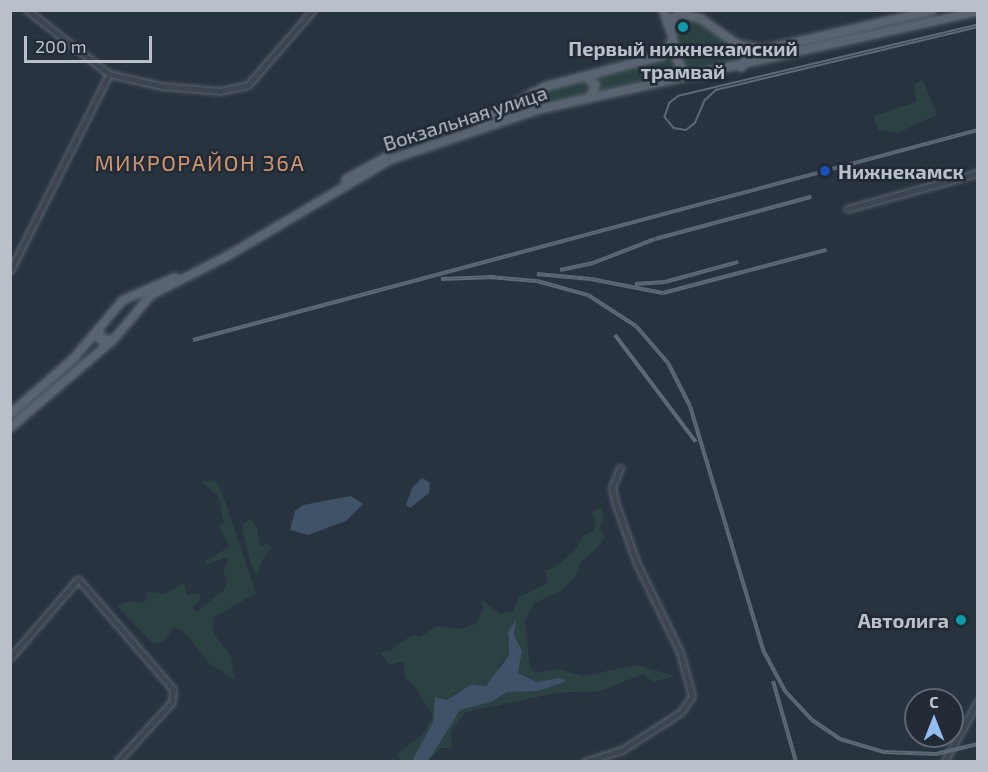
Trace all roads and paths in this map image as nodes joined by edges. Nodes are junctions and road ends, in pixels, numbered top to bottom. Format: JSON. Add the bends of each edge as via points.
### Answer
{"nodes":[{"id":1,"x":27,"y":10,"type":"edge"},
{"id":2,"x":313,"y":10,"type":"edge"},
{"id":3,"x":663,"y":10,"type":"edge"},
{"id":4,"x":692,"y":10,"type":"edge"},
{"id":5,"x":932,"y":10,"type":"edge"},
{"id":6,"x":978,"y":11,"type":"edge"},
{"id":7,"x":700,"y":18,"type":"junction"},
{"id":8,"x":670,"y":29,"type":"junction"},
{"id":9,"x":672,"y":40,"type":"junction"},
{"id":10,"x":737,"y":44,"type":"junction"},
{"id":11,"x":741,"y":67,"type":"junction"},
{"id":12,"x":109,"y":74,"type":"junction"},
{"id":13,"x":582,"y":76,"type":"junction"},
{"id":14,"x":696,"y":76,"type":"junction"},
{"id":15,"x":532,"y":92,"type":"junction"},
{"id":16,"x":588,"y":97,"type":"junction"},
{"id":17,"x":538,"y":109,"type":"junction"},
{"id":18,"x":978,"y":173,"type":"edge"},
{"id":19,"x":847,"y":209,"type":"dead end"},
{"id":20,"x":10,"y":271,"type":"edge"},
{"id":21,"x":128,"y":297,"type":"junction"},
{"id":22,"x":138,"y":308,"type":"junction"},
{"id":23,"x":98,"y":328,"type":"junction"},
{"id":24,"x":113,"y":339,"type":"junction"},
{"id":25,"x":10,"y":413,"type":"edge"},
{"id":26,"x":10,"y":427,"type":"edge"},
{"id":27,"x":620,"y":468,"type":"dead end"},
{"id":28,"x":10,"y":658,"type":"edge"},
{"id":29,"x":978,"y":701,"type":"edge"},
{"id":30,"x":117,"y":762,"type":"edge"},
{"id":31,"x":585,"y":762,"type":"edge"},
{"id":32,"x":944,"y":762,"type":"edge"}],
"edges":[{"from":1,"to":12,"type":"street"},
{"from":2,"to":12,"type":"street","via":[[243,88],[179,88]]},
{"from":3,"to":8,"type":"main road"},
{"from":4,"to":7,"type":"main road"},
{"from":5,"to":10,"type":"main road","via":[[771,48]]},
{"from":6,"to":11,"type":"main road","name":"Вокзальная улица"},
{"from":7,"to":8,"type":"main road","via":[[679,13],[672,18]]},
{"from":7,"to":10,"type":"main road"},
{"from":8,"to":9,"type":"main road"},
{"from":9,"to":13,"type":"main road","name":"Вокзальная улица","via":[[662,55]]},
{"from":9,"to":14,"type":"main road","via":[[681,69]]},
{"from":10,"to":11,"type":"main road","via":[[746,55]]},
{"from":11,"to":14,"type":"main road","name":"Вокзальная улица"},
{"from":12,"to":20,"type":"street"},
{"from":13,"to":15,"type":"main road","name":"Вокзальная улица"},
{"from":13,"to":16,"type":"main road","via":[[591,78],[595,84],[594,93]]},
{"from":14,"to":16,"type":"main road","name":"Вокзальная улица","via":[[656,80]]},
{"from":15,"to":17,"type":"main road","via":[[529,105]]},
{"from":15,"to":21,"type":"main road","name":"Вокзальная улица","via":[[488,118],[372,162],[221,255]]},
{"from":16,"to":17,"type":"main road","name":"Вокзальная улица"},
{"from":17,"to":22,"type":"main road","name":"Вокзальная улица","via":[[375,166],[226,256],[159,289]]},
{"from":18,"to":19,"type":"street"},
{"from":21,"to":22,"type":"main road","via":[[136,299]]},
{"from":21,"to":23,"type":"main road","name":"Вокзальная улица"},
{"from":22,"to":24,"type":"main road","name":"Вокзальная улица"},
{"from":23,"to":24,"type":"main road","via":[[100,339]]},
{"from":23,"to":25,"type":"main road","name":"Вокзальная улица","via":[[73,358]]},
{"from":24,"to":26,"type":"main road","name":"Вокзальная улица"},
{"from":27,"to":31,"type":"street","via":[[612,487],[615,502],[638,564],[680,652],[692,696],[681,712],[622,750]]},
{"from":28,"to":30,"type":"street","via":[[78,579],[173,689],[172,702]]},
{"from":29,"to":32,"type":"street"}]}
